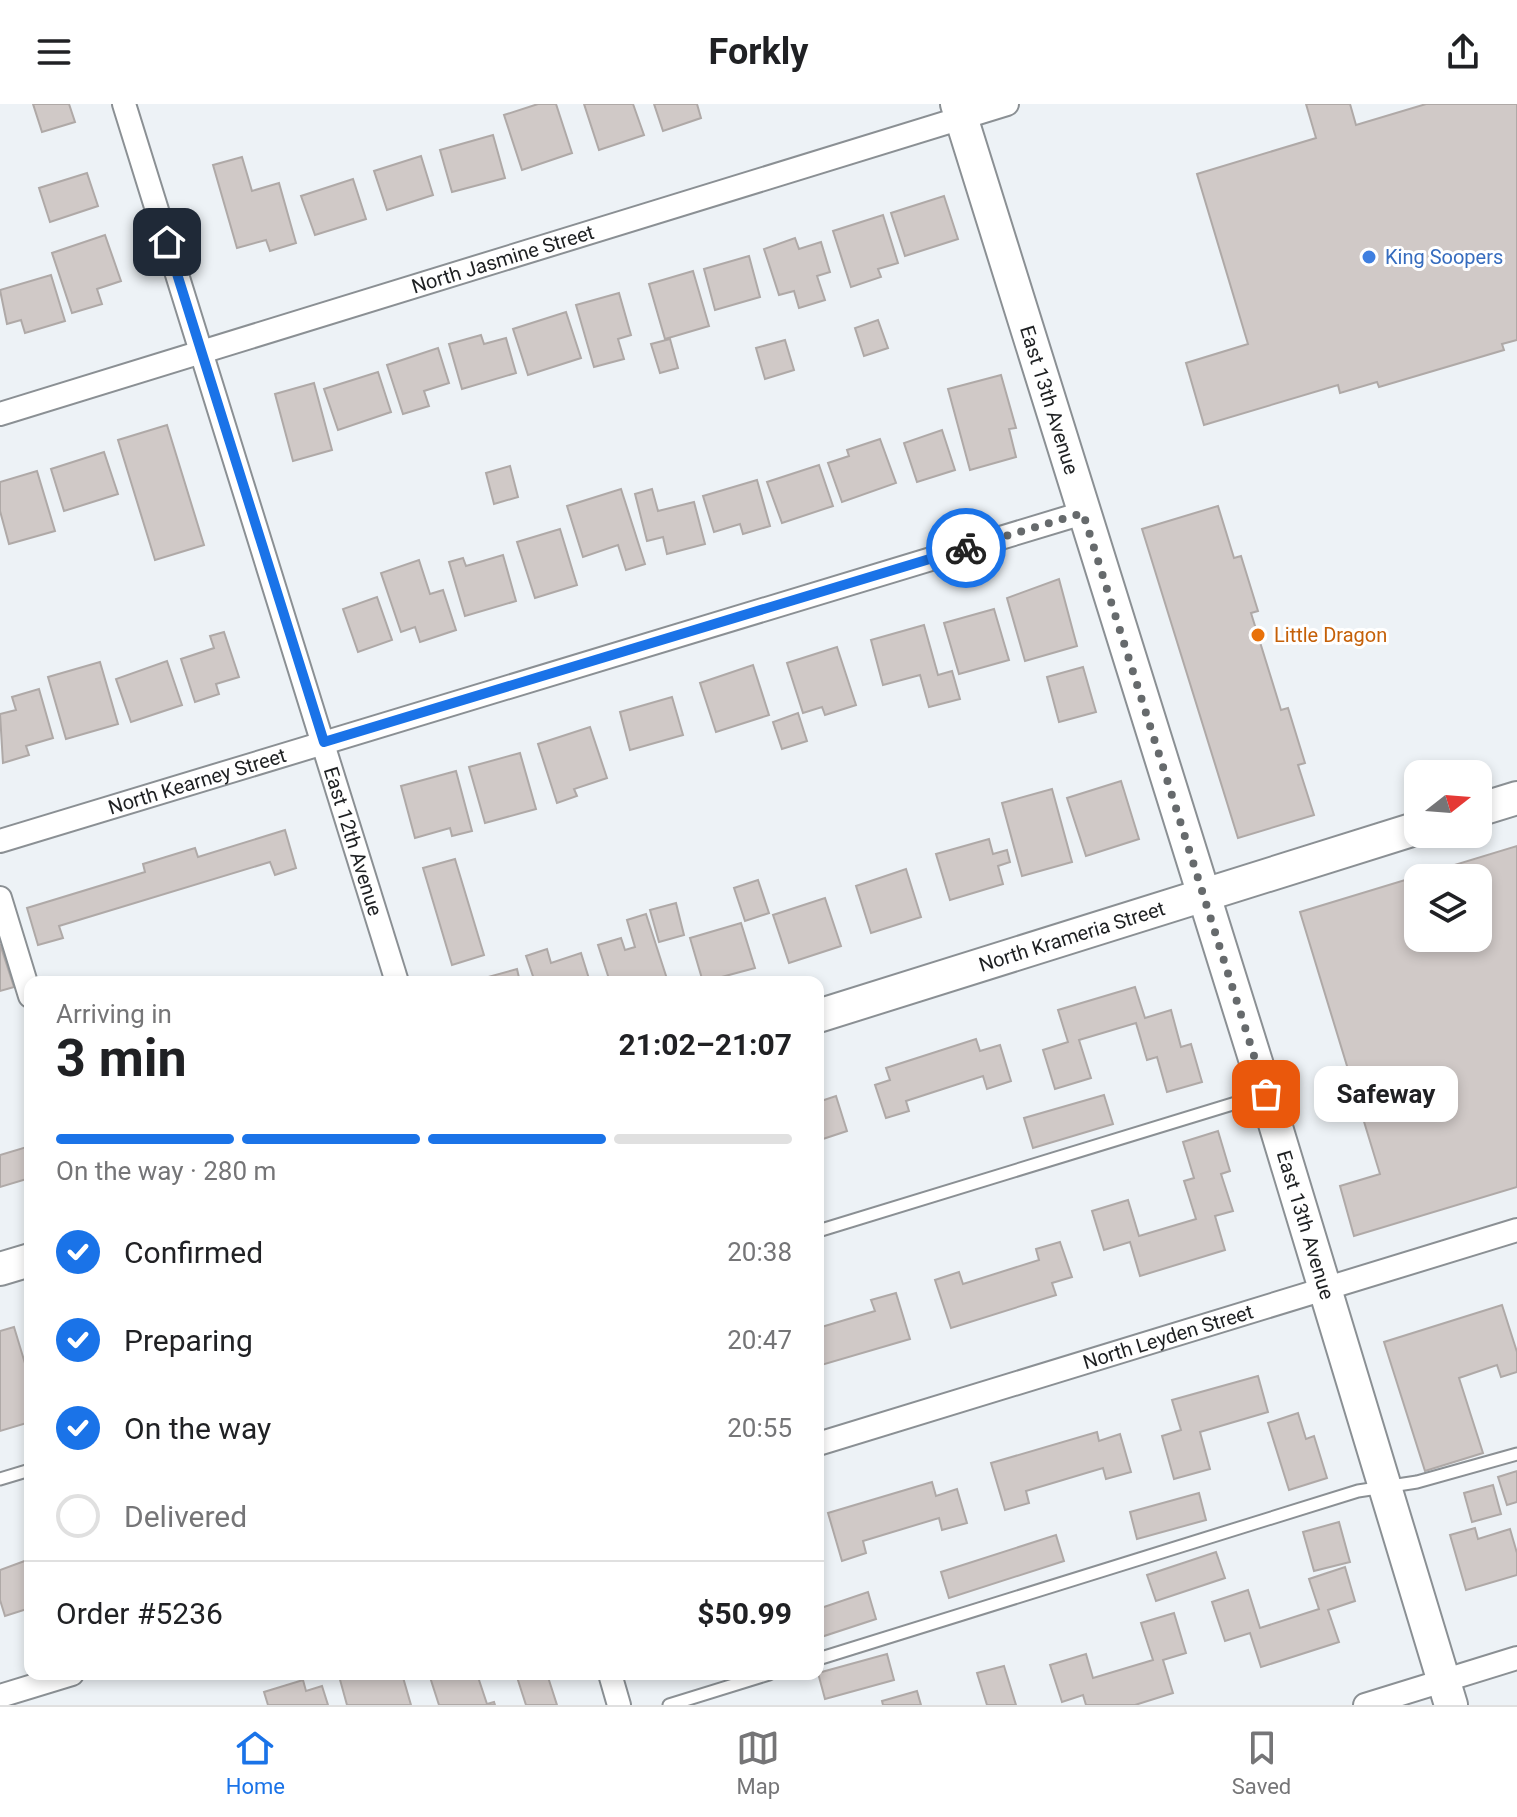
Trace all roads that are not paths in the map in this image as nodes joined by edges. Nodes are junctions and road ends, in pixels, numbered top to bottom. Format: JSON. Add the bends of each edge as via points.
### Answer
{"nodes":[{"id":1,"x":124,"y":104,"type":"edge"},
{"id":2,"x":1007,"y":104,"type":"edge"},
{"id":3,"x":960,"y":111,"type":"edge"},
{"id":4,"x":202,"y":353,"type":"junction"},
{"id":5,"x":0,"y":414,"type":"edge"},
{"id":6,"x":1083,"y":513,"type":"junction"},
{"id":7,"x":324,"y":742,"type":"junction"},
{"id":8,"x":1517,"y":798,"type":"edge"},
{"id":9,"x":1492,"y":806,"type":"edge"},
{"id":10,"x":1404,"y":832,"type":"edge"},
{"id":11,"x":0,"y":841,"type":"edge"},
{"id":12,"x":1203,"y":895,"type":"junction"},
{"id":13,"x":0,"y":898,"type":"edge"},
{"id":14,"x":24,"y":976,"type":"edge"},
{"id":15,"x":395,"y":976,"type":"edge"},
{"id":16,"x":824,"y":1014,"type":"edge"},
{"id":17,"x":1266,"y":1094,"type":"junction"},
{"id":18,"x":824,"y":1229,"type":"edge"},
{"id":19,"x":1517,"y":1230,"type":"edge"},
{"id":20,"x":24,"y":1262,"type":"edge"},
{"id":21,"x":0,"y":1269,"type":"edge"},
{"id":22,"x":1326,"y":1287,"type":"junction"},
{"id":23,"x":824,"y":1442,"type":"edge"},
{"id":24,"x":1517,"y":1454,"type":"edge"},
{"id":25,"x":24,"y":1472,"type":"edge"},
{"id":26,"x":0,"y":1479,"type":"edge"},
{"id":27,"x":1386,"y":1487,"type":"junction"},
{"id":28,"x":824,"y":1657,"type":"edge"},
{"id":29,"x":1517,"y":1658,"type":"edge"},
{"id":30,"x":52,"y":1680,"type":"edge"},
{"id":31,"x":612,"y":1680,"type":"edge"},
{"id":32,"x":750,"y":1680,"type":"edge"},
{"id":33,"x":1447,"y":1693,"type":"edge"},
{"id":34,"x":0,"y":1696,"type":"edge"},
{"id":35,"x":619,"y":1705,"type":"edge"},
{"id":36,"x":669,"y":1705,"type":"edge"},
{"id":37,"x":1365,"y":1705,"type":"edge"}],
"edges":[{"from":1,"to":4,"type":"street","name":"East 12th Avenue"},
{"from":2,"to":3,"type":"street","name":"North Jasmine Street"},
{"from":3,"to":4,"type":"street","name":"North Jasmine Street"},
{"from":3,"to":6,"type":"main road","name":"East 13th Avenue"},
{"from":4,"to":5,"type":"street","name":"North Jasmine Street"},
{"from":4,"to":7,"type":"street","name":"East 12th Avenue"},
{"from":6,"to":7,"type":"street","name":"North Kearney Street"},
{"from":6,"to":12,"type":"main road","name":"East 13th Avenue"},
{"from":7,"to":11,"type":"street","name":"North Kearney Street"},
{"from":7,"to":15,"type":"street","name":"East 12th Avenue"},
{"from":8,"to":9,"type":"main road"},
{"from":10,"to":12,"type":"main road","name":"North Krameria Street"},
{"from":12,"to":16,"type":"main road","name":"North Krameria Street"},
{"from":12,"to":17,"type":"main road","name":"East 13th Avenue"},
{"from":13,"to":14,"type":"street"},
{"from":17,"to":18,"type":"lane"},
{"from":17,"to":22,"type":"main road","name":"East 13th Avenue"},
{"from":19,"to":22,"type":"street","name":"North Leyden Street"},
{"from":20,"to":21,"type":"main road"},
{"from":22,"to":23,"type":"street","name":"North Leyden Street"},
{"from":22,"to":27,"type":"main road","name":"East 13th Avenue"},
{"from":24,"to":27,"type":"lane"},
{"from":25,"to":26,"type":"lane"},
{"from":27,"to":28,"type":"lane","via":[[1358,1491]]},
{"from":27,"to":33,"type":"main road","name":"East 13th Avenue"},
{"from":29,"to":33,"type":"street"},
{"from":30,"to":34,"type":"street"},
{"from":31,"to":35,"type":"street"},
{"from":32,"to":36,"type":"lane"},
{"from":33,"to":37,"type":"street"}]}
